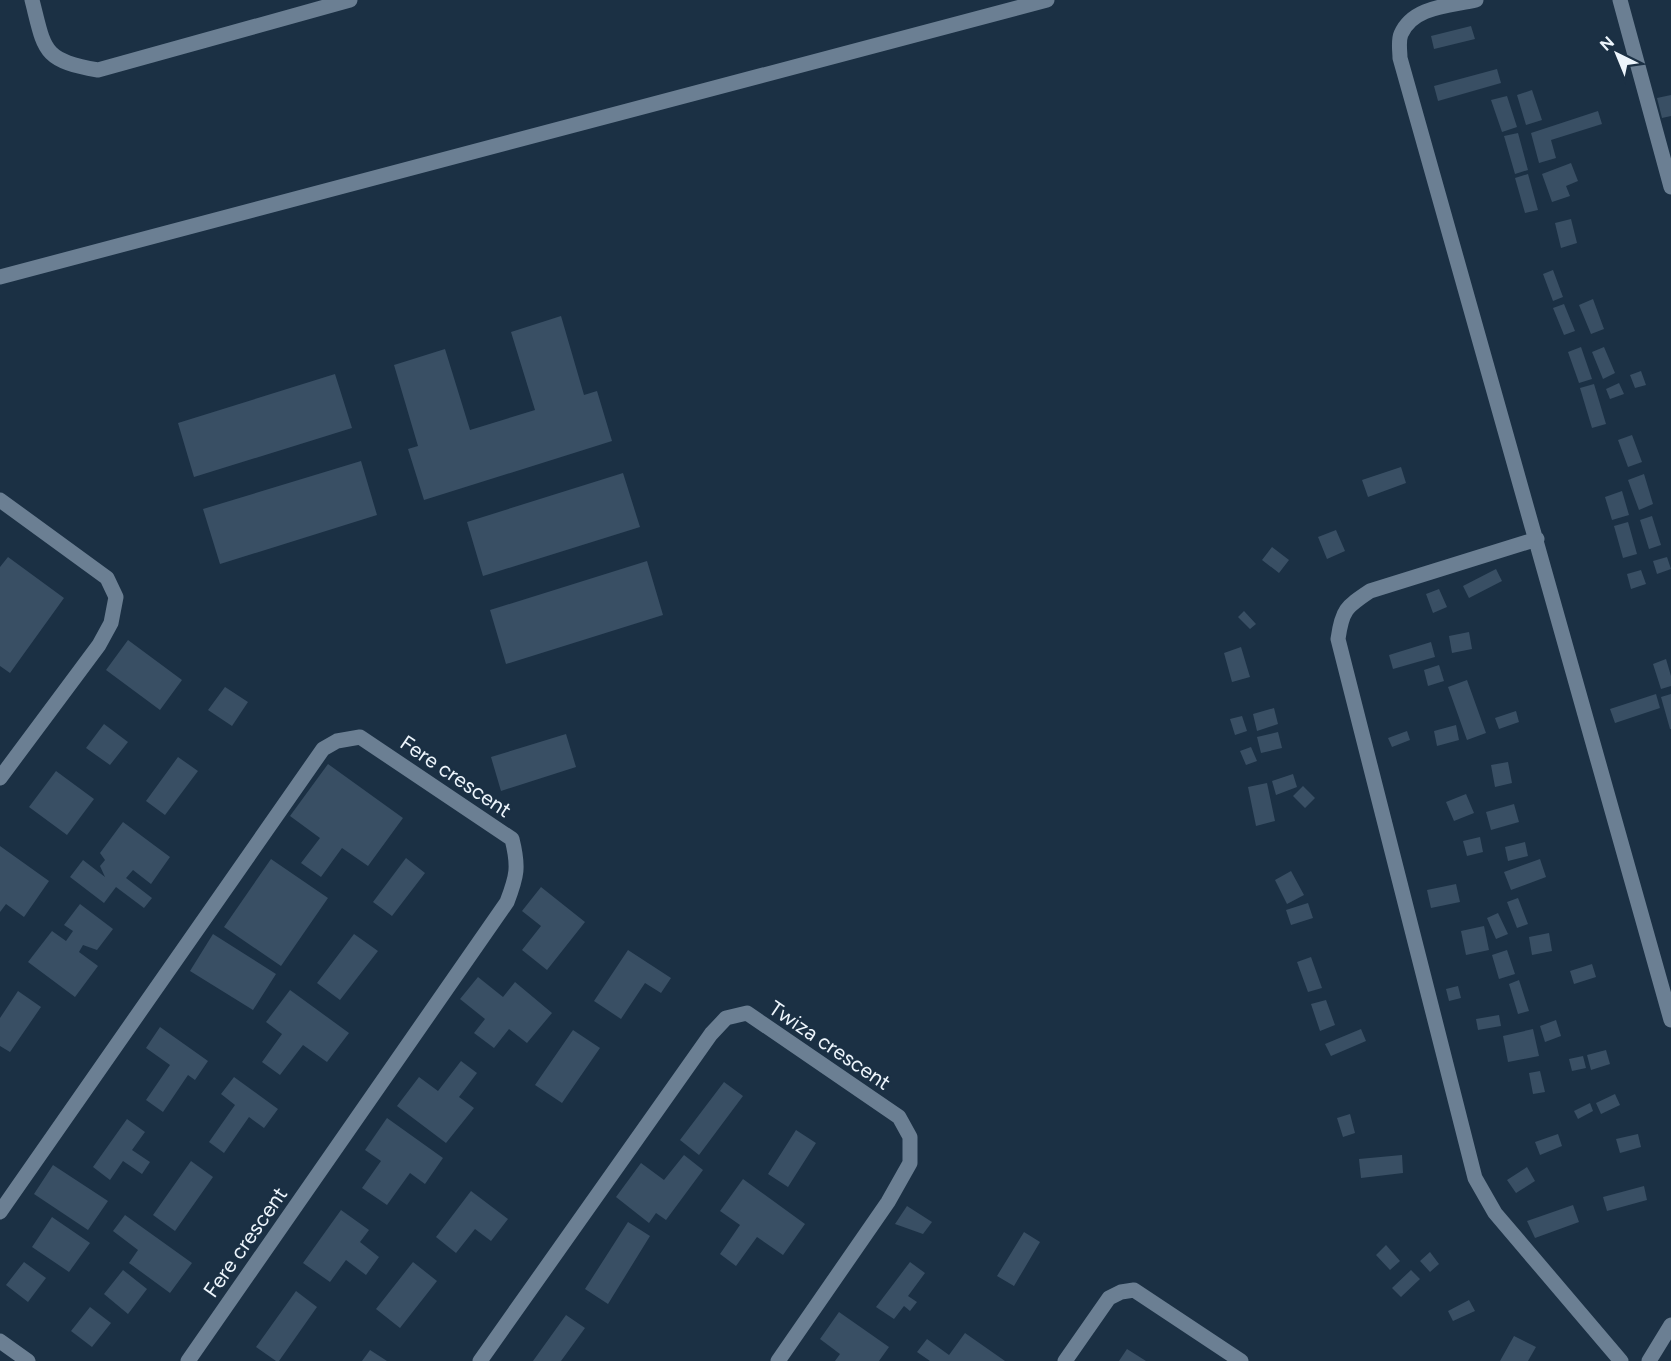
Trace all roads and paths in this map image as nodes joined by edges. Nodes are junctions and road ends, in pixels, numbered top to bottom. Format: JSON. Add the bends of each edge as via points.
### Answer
{"nodes":[{"id":1,"x":32,"y":0,"type":"edge"},
{"id":2,"x":350,"y":0,"type":"edge"},
{"id":3,"x":1047,"y":0,"type":"edge"},
{"id":4,"x":1476,"y":0,"type":"edge"},
{"id":5,"x":1620,"y":0,"type":"edge"},
{"id":6,"x":1671,"y":187,"type":"edge"},
{"id":7,"x":0,"y":277,"type":"edge"},
{"id":8,"x":0,"y":500,"type":"edge"},
{"id":9,"x":1537,"y":539,"type":"junction"},
{"id":10,"x":0,"y":778,"type":"edge"},
{"id":11,"x":1671,"y":1020,"type":"edge"},
{"id":12,"x":0,"y":1212,"type":"edge"},
{"id":13,"x":1671,"y":1325,"type":"edge"},
{"id":14,"x":0,"y":1341,"type":"edge"},
{"id":15,"x":28,"y":1361,"type":"edge"},
{"id":16,"x":188,"y":1361,"type":"edge"},
{"id":17,"x":480,"y":1361,"type":"edge"},
{"id":18,"x":778,"y":1361,"type":"edge"},
{"id":19,"x":1065,"y":1361,"type":"edge"},
{"id":20,"x":1241,"y":1361,"type":"edge"},
{"id":21,"x":1621,"y":1361,"type":"edge"},
{"id":22,"x":1649,"y":1361,"type":"edge"}],
"edges":[{"from":1,"to":2,"type":"street","via":[[43,42],[56,59],[98,69]]},
{"from":3,"to":7,"type":"street"},
{"from":4,"to":9,"type":"street","via":[[1420,12],[1400,36],[1400,58]]},
{"from":5,"to":6,"type":"street"},
{"from":8,"to":10,"type":"street","via":[[107,578],[116,597],[111,623],[99,645]]},
{"from":9,"to":11,"type":"street"},
{"from":9,"to":21,"type":"street","via":[[1370,591],[1353,602],[1341,617],[1338,639],[1475,1178],[1495,1213]]},
{"from":12,"to":16,"type":"street","name":"Fere crescent","via":[[323,749],[360,736],[512,839],[517,860],[507,902]]},
{"from":13,"to":22,"type":"street"},
{"from":14,"to":15,"type":"street"},
{"from":17,"to":18,"type":"street","name":"Twiza crescent","via":[[711,1034],[726,1018],[747,1013],[899,1117],[910,1137],[910,1163],[888,1202]]},
{"from":19,"to":20,"type":"street","via":[[1109,1298],[1134,1290]]}]}
